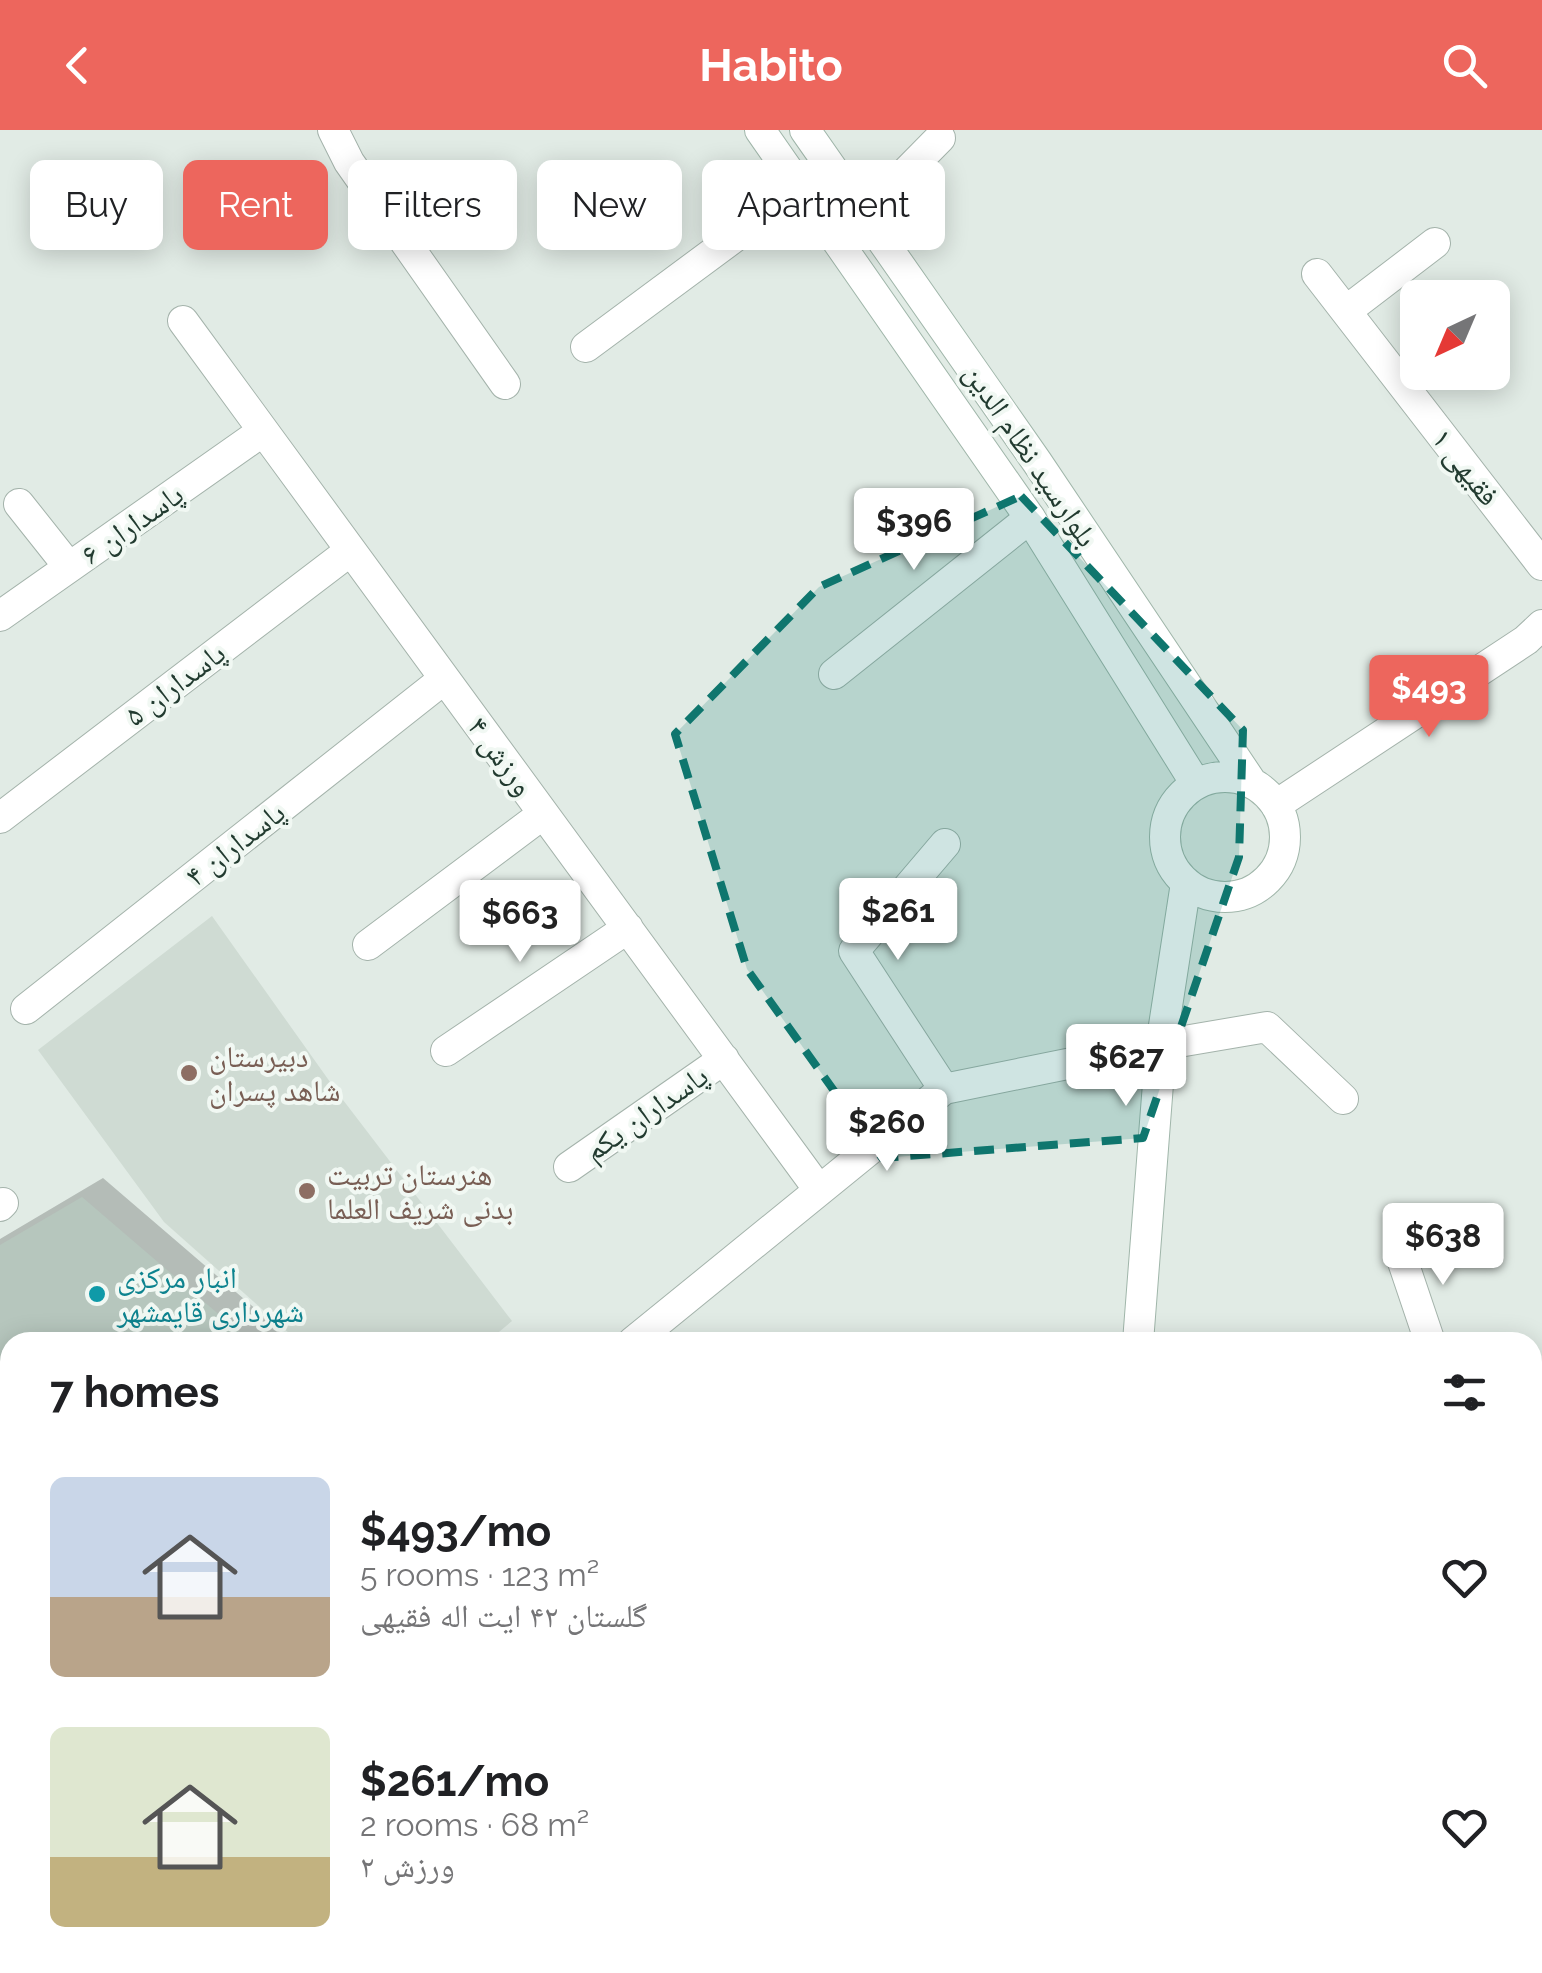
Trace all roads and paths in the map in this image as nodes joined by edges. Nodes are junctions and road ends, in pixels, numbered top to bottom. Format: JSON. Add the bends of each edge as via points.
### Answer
{"nodes":[{"id":1,"x":333,"y":130,"type":"edge"},
{"id":2,"x":760,"y":130,"type":"edge"},
{"id":3,"x":805,"y":130,"type":"edge"},
{"id":4,"x":940,"y":138,"type":"dead end"},
{"id":5,"x":782,"y":160,"type":"edge"},
{"id":6,"x":826,"y":160,"type":"edge"},
{"id":7,"x":918,"y":160,"type":"edge"},
{"id":8,"x":1435,"y":242,"type":"dead end"},
{"id":9,"x":716,"y":250,"type":"edge"},
{"id":10,"x":846,"y":250,"type":"edge"},
{"id":11,"x":890,"y":250,"type":"edge"},
{"id":12,"x":1317,"y":274,"type":"dead end"},
{"id":13,"x":1346,"y":311,"type":"junction"},
{"id":14,"x":183,"y":321,"type":"dead end"},
{"id":15,"x":586,"y":346,"type":"dead end"},
{"id":16,"x":505,"y":384,"type":"dead end"},
{"id":17,"x":263,"y":431,"type":"junction"},
{"id":18,"x":20,"y":504,"type":"dead end"},
{"id":19,"x":1030,"y":518,"type":"junction"},
{"id":20,"x":350,"y":551,"type":"junction"},
{"id":21,"x":1542,"y":564,"type":"edge"},
{"id":22,"x":69,"y":568,"type":"junction"},
{"id":23,"x":0,"y":616,"type":"edge"},
{"id":24,"x":1537,"y":643,"type":"edge"},
{"id":25,"x":834,"y":674,"type":"dead end"},
{"id":26,"x":444,"y":679,"type":"junction"},
{"id":27,"x":1252,"y":783,"type":"junction"},
{"id":28,"x":1196,"y":784,"type":"junction"},
{"id":29,"x":1276,"y":805,"type":"junction"},
{"id":30,"x":544,"y":814,"type":"junction"},
{"id":31,"x":0,"y":818,"type":"edge"},
{"id":32,"x":945,"y":844,"type":"dead end"},
{"id":33,"x":1186,"y":883,"type":"junction"},
{"id":34,"x":628,"y":928,"type":"junction"},
{"id":35,"x":368,"y":945,"type":"dead end"},
{"id":36,"x":26,"y":1008,"type":"dead end"},
{"id":37,"x":1160,"y":1045,"type":"junction"},
{"id":38,"x":446,"y":1051,"type":"dead end"},
{"id":39,"x":724,"y":1060,"type":"junction"},
{"id":40,"x":944,"y":1088,"type":"junction"},
{"id":41,"x":1342,"y":1099,"type":"dead end"},
{"id":42,"x":569,"y":1166,"type":"dead end"},
{"id":43,"x":819,"y":1190,"type":"junction"},
{"id":44,"x":1400,"y":1253,"type":"dead end"},
{"id":45,"x":644,"y":1332,"type":"edge"},
{"id":46,"x":1139,"y":1332,"type":"edge"},
{"id":47,"x":1427,"y":1332,"type":"edge"}],
"edges":[{"from":1,"to":16,"type":"street"},
{"from":2,"to":5,"type":"street","name":"بلوارسید نظام الدین"},
{"from":3,"to":6,"type":"street","name":"بلوارسید نظام الدین"},
{"from":4,"to":7,"type":"street"},
{"from":8,"to":13,"type":"street"},
{"from":9,"to":15,"type":"street"},
{"from":10,"to":19,"type":"street","name":"بلوارسید نظام الدین"},
{"from":11,"to":27,"type":"street","name":"بلوارسید نظام الدین"},
{"from":12,"to":13,"type":"street","name":"فقیهی ۱"},
{"from":13,"to":21,"type":"street","name":"فقیهی ۱"},
{"from":14,"to":17,"type":"street","name":"ورزش ۴"},
{"from":17,"to":20,"type":"street","name":"ورزش ۴"},
{"from":17,"to":22,"type":"street","name":"پاسداران ۶"},
{"from":18,"to":22,"type":"street"},
{"from":19,"to":25,"type":"street"},
{"from":19,"to":28,"type":"street","name":"بلوارسید نظام الدین"},
{"from":20,"to":26,"type":"street","name":"ورزش ۴"},
{"from":20,"to":31,"type":"street","name":"پاسداران ۵"},
{"from":22,"to":23,"type":"street","name":"پاسداران ۶"},
{"from":24,"to":29,"type":"street"},
{"from":26,"to":30,"type":"street","name":"ورزش ۴"},
{"from":26,"to":36,"type":"street","name":"پاسداران ۴"},
{"from":27,"to":28,"type":"street","via":[[1233,777]]},
{"from":27,"to":29,"type":"street"},
{"from":28,"to":33,"type":"street","via":[[1180,796],[1165,831],[1166,850]]},
{"from":29,"to":33,"type":"street","via":[[1286,841],[1272,876],[1240,896],[1221,898]]},
{"from":30,"to":34,"type":"street","name":"ورزش ۴"},
{"from":30,"to":35,"type":"street"},
{"from":32,"to":40,"type":"street","via":[[854,951]]},
{"from":33,"to":37,"type":"street"},
{"from":34,"to":38,"type":"street"},
{"from":34,"to":39,"type":"street","name":"ورزش ۴"},
{"from":37,"to":40,"type":"street"},
{"from":37,"to":41,"type":"street","via":[[1267,1027]]},
{"from":37,"to":46,"type":"street"},
{"from":39,"to":42,"type":"street","name":"پاسداران یکم"},
{"from":39,"to":43,"type":"street","name":"ورزش ۴"},
{"from":40,"to":43,"type":"street"},
{"from":43,"to":45,"type":"street"},
{"from":44,"to":47,"type":"street"}]}
